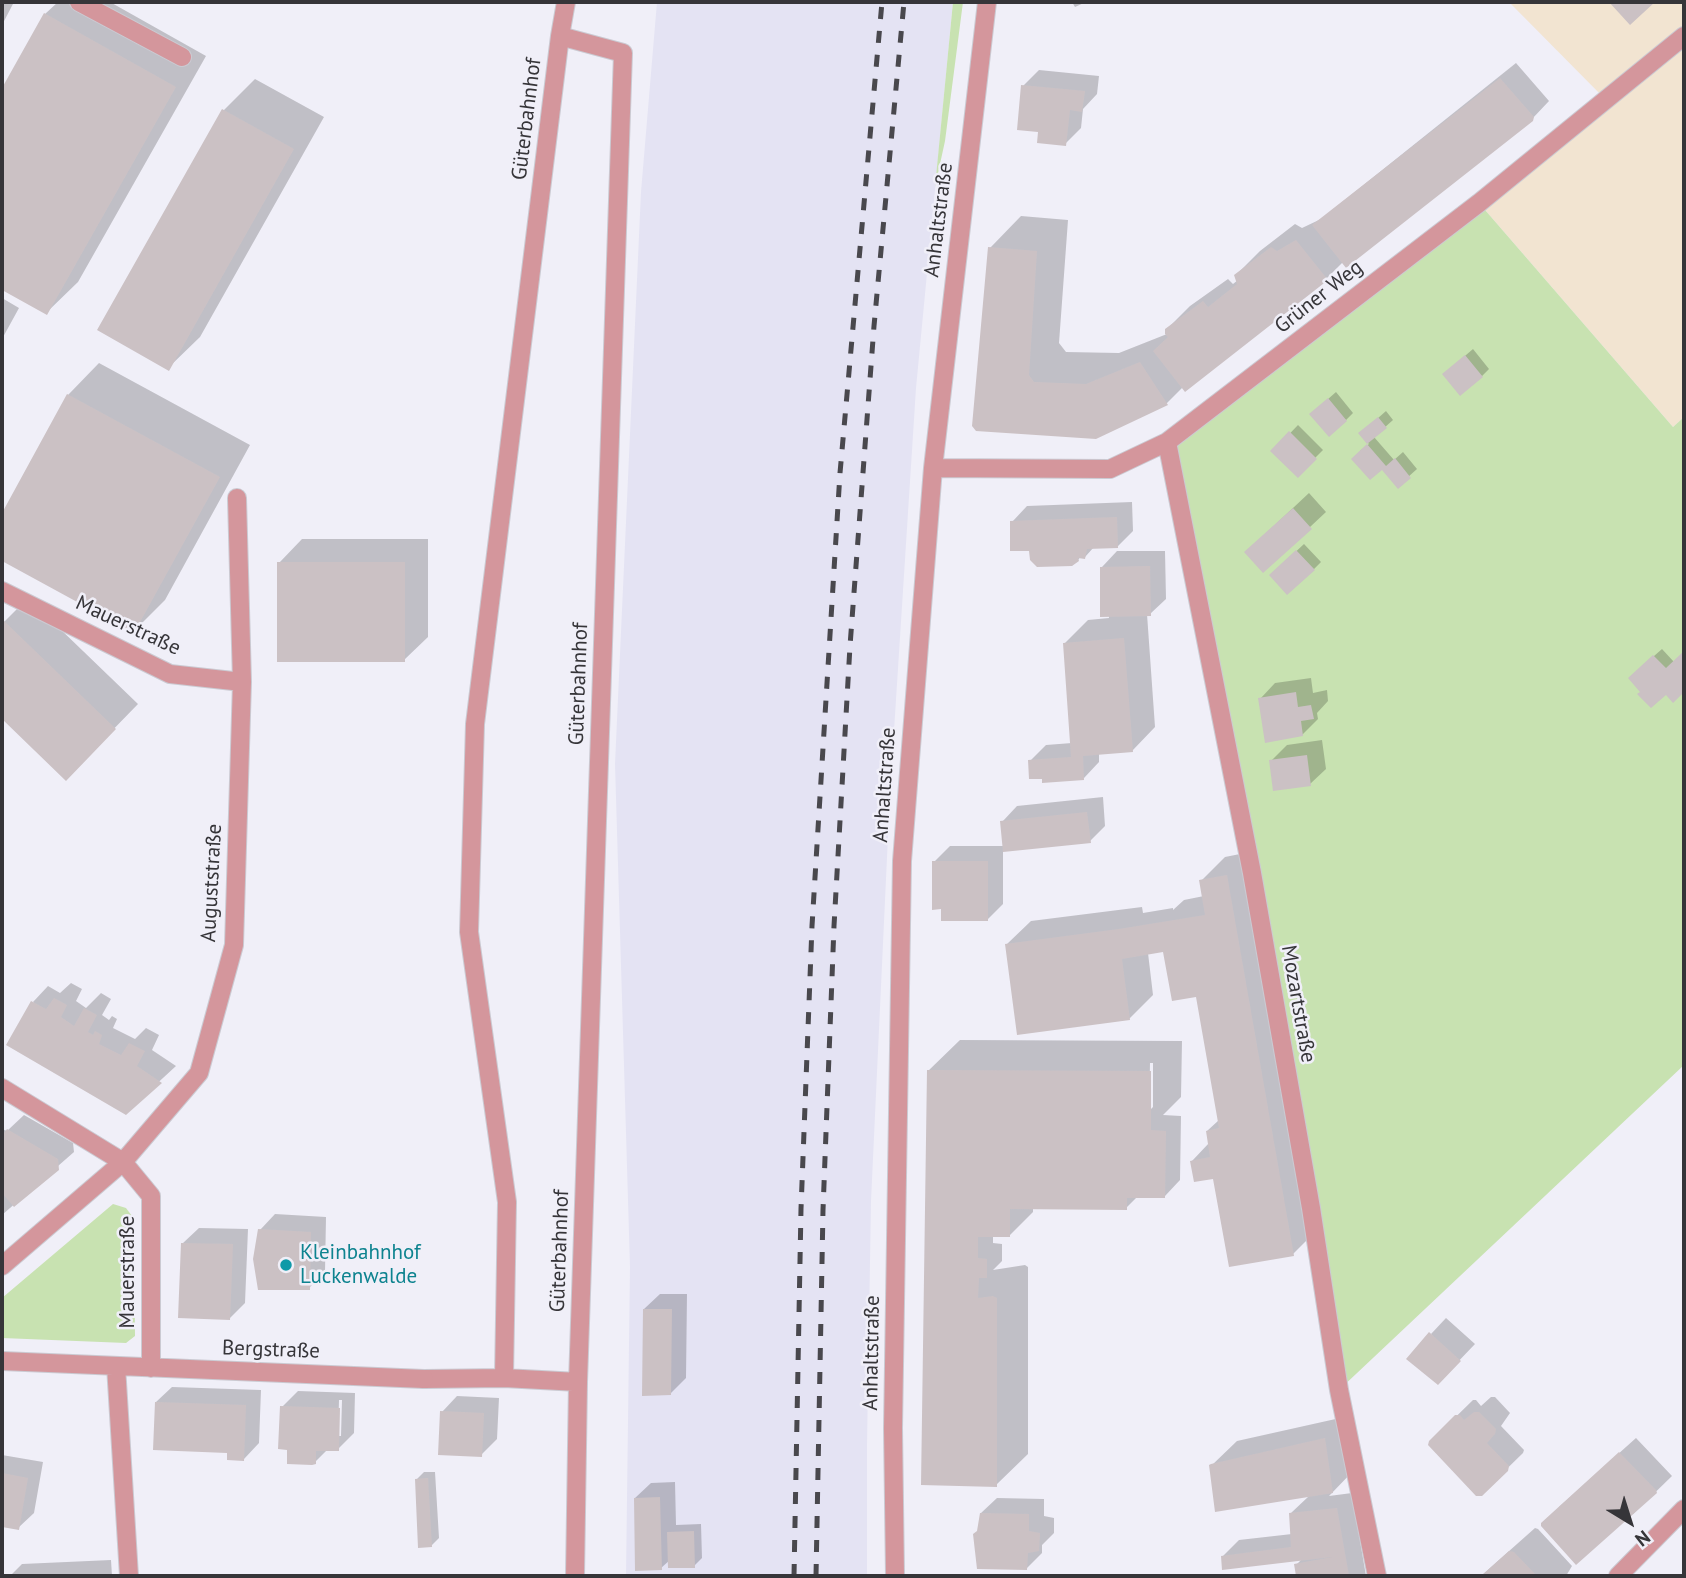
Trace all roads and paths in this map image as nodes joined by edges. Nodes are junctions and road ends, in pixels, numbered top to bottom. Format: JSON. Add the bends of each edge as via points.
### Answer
{"nodes":[{"id":1,"x":79,"y":2,"type":"edge"},
{"id":2,"x":566,"y":2,"type":"edge"},
{"id":3,"x":987,"y":2,"type":"edge"},
{"id":4,"x":560,"y":36,"type":"junction"},
{"id":5,"x":1684,"y":36,"type":"edge"},
{"id":6,"x":182,"y":57,"type":"dead end"},
{"id":7,"x":1167,"y":442,"type":"junction"},
{"id":8,"x":933,"y":468,"type":"junction"},
{"id":9,"x":237,"y":498,"type":"dead end"},
{"id":10,"x":2,"y":591,"type":"edge"},
{"id":11,"x":242,"y":682,"type":"junction"},
{"id":12,"x":2,"y":1088,"type":"edge"},
{"id":13,"x":123,"y":1162,"type":"junction"},
{"id":14,"x":2,"y":1266,"type":"edge"},
{"id":15,"x":2,"y":1361,"type":"edge"},
{"id":16,"x":116,"y":1366,"type":"junction"},
{"id":17,"x":150,"y":1367,"type":"junction"},
{"id":18,"x":504,"y":1378,"type":"junction"},
{"id":19,"x":578,"y":1382,"type":"junction"},
{"id":20,"x":1684,"y":1509,"type":"edge"},
{"id":21,"x":129,"y":1576,"type":"edge"},
{"id":22,"x":575,"y":1576,"type":"edge"},
{"id":23,"x":895,"y":1576,"type":"edge"},
{"id":24,"x":1377,"y":1576,"type":"edge"},
{"id":25,"x":1618,"y":1576,"type":"edge"}],
"edges":[{"from":1,"to":6,"type":"street"},
{"from":2,"to":4,"type":"street","name":"Güterbahnhof"},
{"from":3,"to":8,"type":"street","name":"Anhaltstraße"},
{"from":4,"to":18,"type":"street","name":"Güterbahnhof","via":[[475,724],[469,932],[507,1202]]},
{"from":4,"to":19,"type":"street","name":"Güterbahnhof","via":[[623,53]]},
{"from":5,"to":7,"type":"street","name":"Grüner Weg","via":[[1479,203]]},
{"from":7,"to":8,"type":"street","name":"Grüner Weg","via":[[1110,469]]},
{"from":7,"to":24,"type":"street","name":"Mozartstraße","via":[[1252,873],[1339,1390]]},
{"from":8,"to":23,"type":"street","name":"Anhaltstraße","via":[[902,862]]},
{"from":9,"to":11,"type":"street","name":"Auguststraße"},
{"from":10,"to":11,"type":"street","name":"Mauerstraße","via":[[170,674]]},
{"from":11,"to":13,"type":"street","name":"Auguststraße","via":[[234,945],[199,1073]]},
{"from":12,"to":13,"type":"street","name":"Mauerstraße"},
{"from":13,"to":14,"type":"street","name":"Auguststraße"},
{"from":13,"to":17,"type":"street","name":"Mauerstraße","via":[[151,1196]]},
{"from":15,"to":16,"type":"street","name":"Bergstraße"},
{"from":16,"to":17,"type":"street","name":"Bergstraße"},
{"from":16,"to":21,"type":"street"},
{"from":17,"to":18,"type":"street","name":"Bergstraße"},
{"from":18,"to":19,"type":"street"},
{"from":19,"to":22,"type":"street","name":"Güterbahnhof"},
{"from":20,"to":25,"type":"street"}]}
